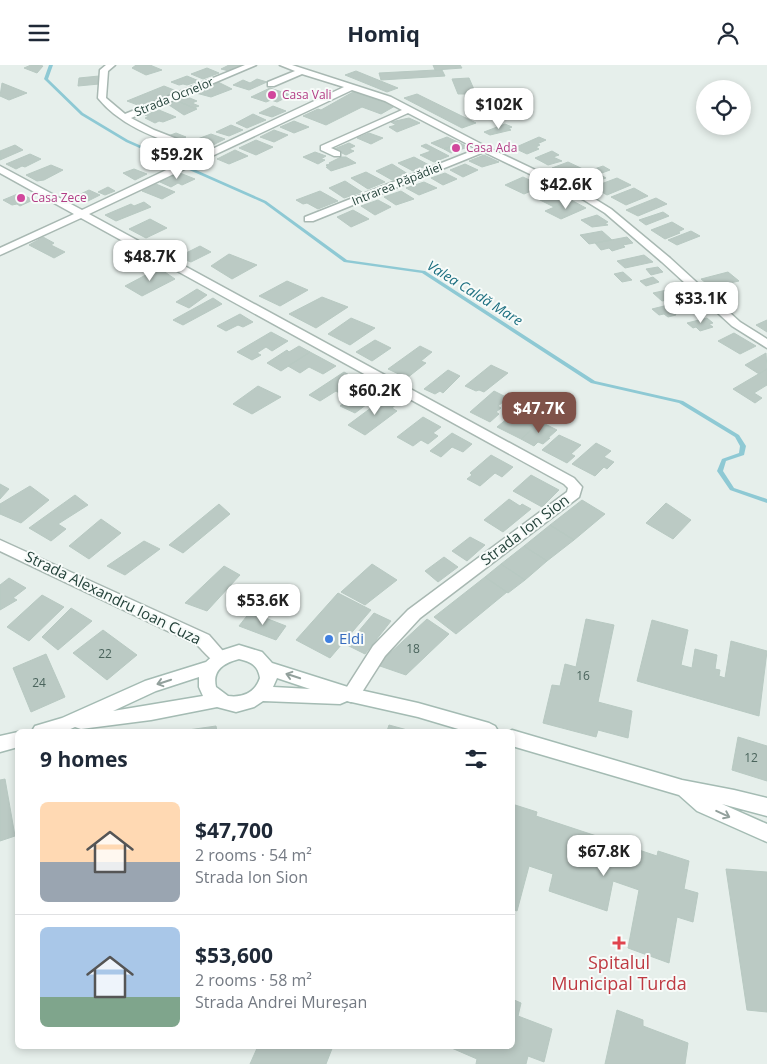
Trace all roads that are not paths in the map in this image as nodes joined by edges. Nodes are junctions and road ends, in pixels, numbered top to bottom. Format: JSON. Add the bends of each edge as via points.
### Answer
{"nodes":[{"id":1,"x":111,"y":65,"type":"edge"},
{"id":2,"x":252,"y":65,"type":"edge"},
{"id":3,"x":284,"y":65,"type":"edge"},
{"id":4,"x":302,"y":71,"type":"junction"},
{"id":5,"x":271,"y":85,"type":"dead end"},
{"id":6,"x":350,"y":87,"type":"junction"},
{"id":7,"x":408,"y":110,"type":"junction"},
{"id":8,"x":124,"y":117,"type":"junction"},
{"id":9,"x":484,"y":149,"type":"junction"},
{"id":10,"x":207,"y":154,"type":"junction"},
{"id":11,"x":337,"y":154,"type":"dead end"},
{"id":12,"x":0,"y":169,"type":"edge"},
{"id":13,"x":82,"y":213,"type":"junction"},
{"id":14,"x":310,"y":219,"type":"dead end"},
{"id":15,"x":0,"y":252,"type":"edge"},
{"id":16,"x":767,"y":344,"type":"edge"},
{"id":17,"x":0,"y":545,"type":"edge"},
{"id":18,"x":216,"y":662,"type":"junction"},
{"id":19,"x":267,"y":668,"type":"junction"},
{"id":20,"x":260,"y":694,"type":"junction"},
{"id":21,"x":358,"y":697,"type":"junction"},
{"id":22,"x":218,"y":701,"type":"junction"},
{"id":23,"x":65,"y":724,"type":"junction"},
{"id":24,"x":48,"y":729,"type":"edge"},
{"id":25,"x":482,"y":729,"type":"edge"},
{"id":26,"x":515,"y":739,"type":"edge"},
{"id":27,"x":15,"y":740,"type":"edge"},
{"id":28,"x":0,"y":744,"type":"edge"},
{"id":29,"x":682,"y":788,"type":"junction"},
{"id":30,"x":767,"y":807,"type":"edge"},
{"id":31,"x":767,"y":833,"type":"edge"}],
"edges":[{"from":1,"to":8,"type":"street","via":[[104,70],[102,97],[111,109]]},
{"from":2,"to":8,"type":"street","name":"Strada Ocnelor"},
{"from":3,"to":4,"type":"street"},
{"from":4,"to":5,"type":"street"},
{"from":4,"to":6,"type":"street"},
{"from":6,"to":7,"type":"street","via":[[388,99]]},
{"from":6,"to":10,"type":"street"},
{"from":7,"to":9,"type":"street"},
{"from":7,"to":11,"type":"street","via":[[324,148]]},
{"from":8,"to":10,"type":"street"},
{"from":9,"to":14,"type":"street","name":"Intrarea Păpădiei"},
{"from":9,"to":16,"type":"street","via":[[608,211],[736,324]]},
{"from":10,"to":13,"type":"street"},
{"from":12,"to":13,"type":"street"},
{"from":13,"to":15,"type":"street"},
{"from":13,"to":21,"type":"street","name":"Strada Ion Sion","via":[[575,487],[574,493],[414,613],[379,651]]},
{"from":17,"to":18,"type":"street","name":"Strada Alexandru Ioan Cuza","via":[[203,639]]},
{"from":18,"to":19,"type":"street","via":[[239,652],[256,657]]},
{"from":18,"to":22,"type":"street","via":[[206,679],[208,691]]},
{"from":18,"to":23,"type":"street","one_way":true},
{"from":19,"to":20,"type":"street","via":[[268,681]]},
{"from":21,"to":19,"type":"street","one_way":true},
{"from":20,"to":21,"type":"street"},
{"from":20,"to":22,"type":"street","via":[[240,704]]},
{"from":21,"to":25,"type":"street"},
{"from":22,"to":23,"type":"street"},
{"from":23,"to":24,"type":"street"},
{"from":26,"to":29,"type":"street"},
{"from":27,"to":28,"type":"street"},
{"from":29,"to":30,"type":"street","via":[[734,797]]},
{"from":29,"to":31,"type":"street","one_way":true,"via":[[704,805]]}]}
